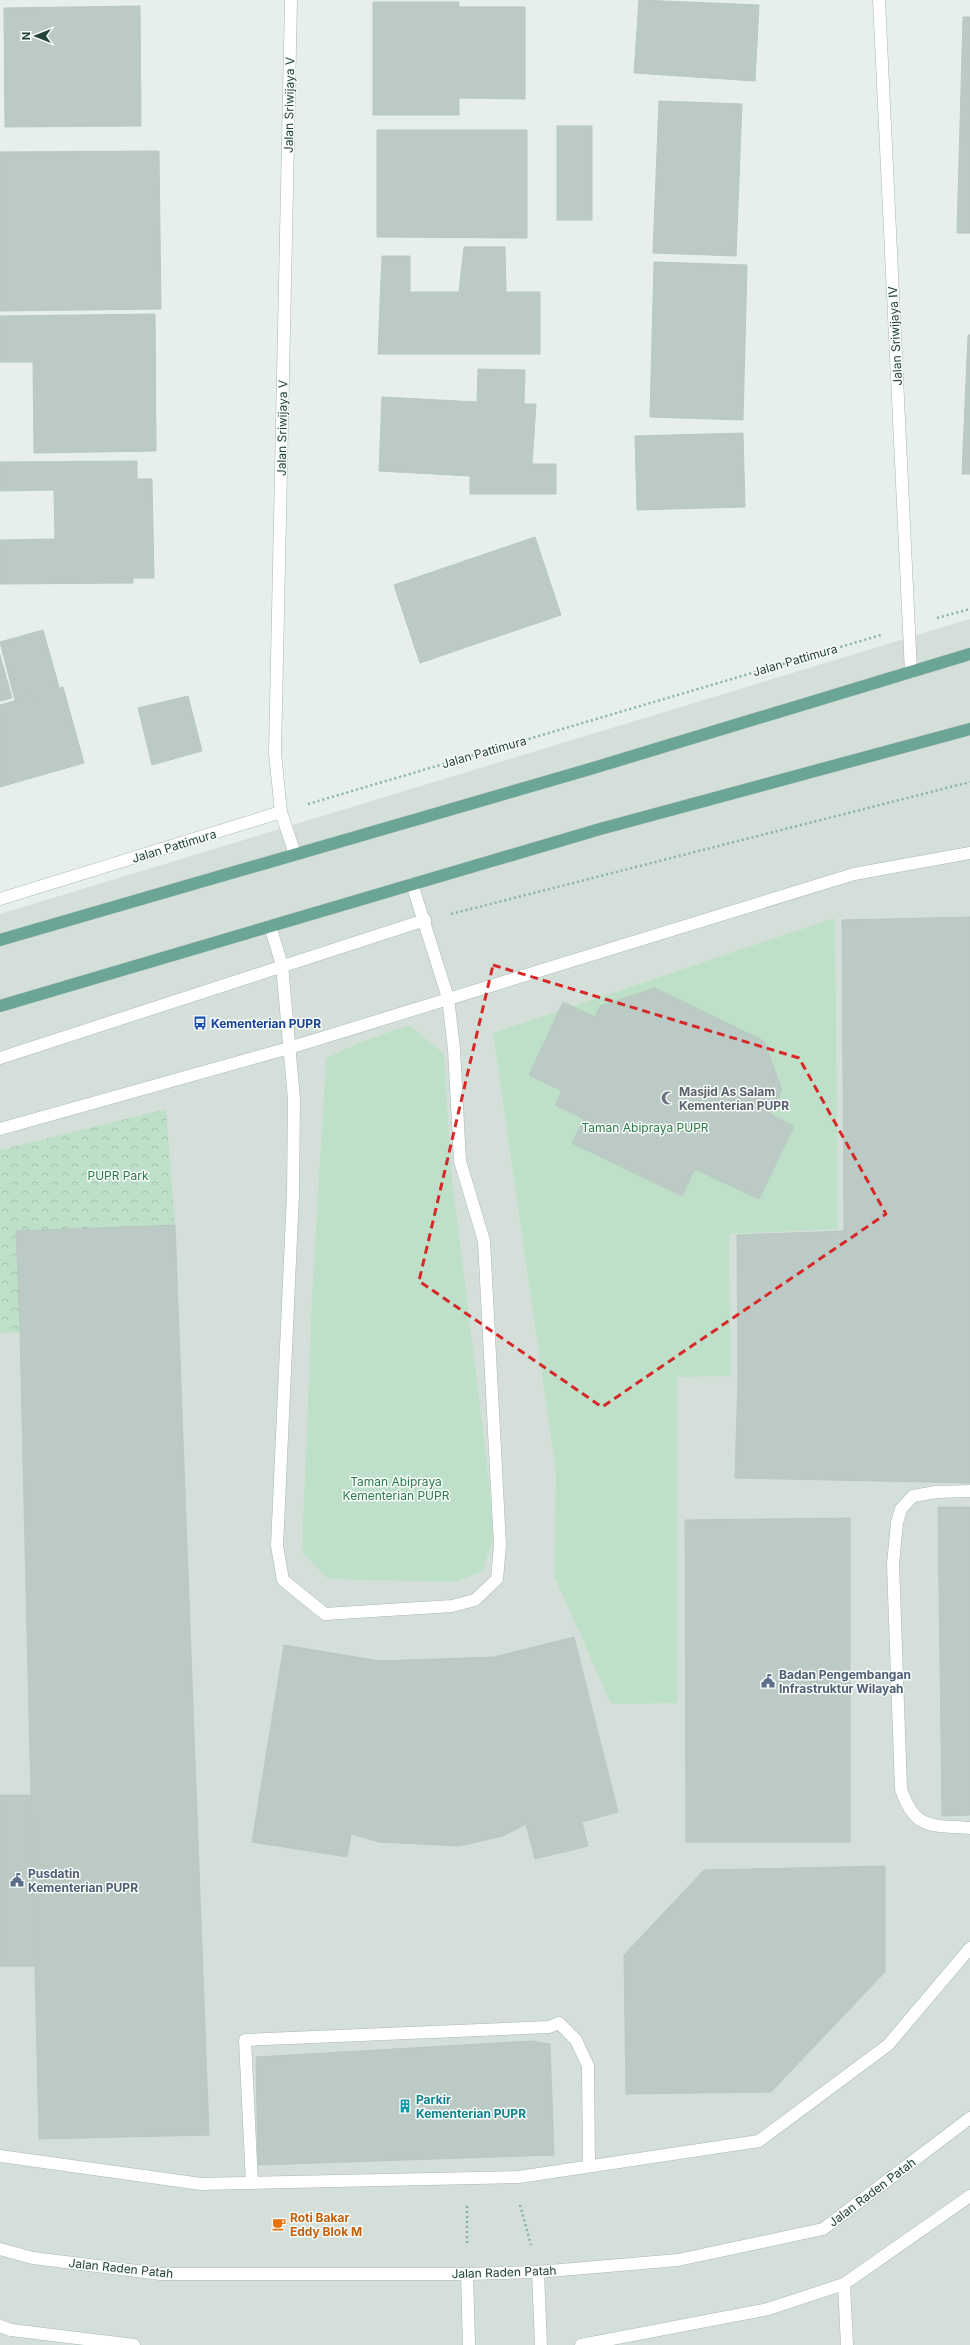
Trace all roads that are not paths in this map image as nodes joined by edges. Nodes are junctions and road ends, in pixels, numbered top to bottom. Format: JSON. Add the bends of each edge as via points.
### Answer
{"nodes":[{"id":1,"x":291,"y":0,"type":"edge"},
{"id":2,"x":879,"y":0,"type":"edge"},
{"id":3,"x":970,"y":654,"type":"edge"},
{"id":4,"x":912,"y":672,"type":"junction"},
{"id":5,"x":970,"y":729,"type":"edge"},
{"id":6,"x":281,"y":812,"type":"junction"},
{"id":7,"x":970,"y":853,"type":"edge"},
{"id":8,"x":295,"y":854,"type":"junction"},
{"id":9,"x":412,"y":884,"type":"junction"},
{"id":10,"x":0,"y":899,"type":"edge"},
{"id":11,"x":425,"y":920,"type":"junction"},
{"id":12,"x":270,"y":926,"type":"junction"},
{"id":13,"x":0,"y":940,"type":"edge"},
{"id":14,"x":282,"y":965,"type":"junction"},
{"id":15,"x":448,"y":998,"type":"junction"},
{"id":16,"x":0,"y":1006,"type":"edge"},
{"id":17,"x":289,"y":1048,"type":"junction"},
{"id":18,"x":0,"y":1058,"type":"edge"},
{"id":19,"x":0,"y":1129,"type":"edge"},
{"id":20,"x":970,"y":1491,"type":"edge"},
{"id":21,"x":970,"y":1828,"type":"edge"},
{"id":22,"x":970,"y":1948,"type":"edge"},
{"id":23,"x":970,"y":2118,"type":"edge"},
{"id":24,"x":0,"y":2156,"type":"edge"},
{"id":25,"x":589,"y":2166,"type":"junction"},
{"id":26,"x":252,"y":2183,"type":"junction"},
{"id":27,"x":970,"y":2196,"type":"edge"},
{"id":28,"x":0,"y":2249,"type":"edge"},
{"id":29,"x":538,"y":2272,"type":"junction"},
{"id":30,"x":467,"y":2274,"type":"junction"},
{"id":31,"x":844,"y":2284,"type":"junction"},
{"id":32,"x":0,"y":2326,"type":"edge"},
{"id":33,"x":134,"y":2345,"type":"edge"},
{"id":34,"x":469,"y":2345,"type":"edge"},
{"id":35,"x":541,"y":2345,"type":"edge"},
{"id":36,"x":581,"y":2345,"type":"edge"},
{"id":37,"x":847,"y":2345,"type":"edge"}],
"edges":[{"from":1,"to":6,"type":"street","name":"Jalan Sriwijaya V","via":[[275,753]]},
{"from":2,"to":4,"type":"street","name":"Jalan Sriwijaya IV"},
{"from":3,"to":4,"type":"main road"},
{"from":4,"to":8,"type":"main road"},
{"from":5,"to":9,"type":"main road","via":[[600,829]]},
{"from":6,"to":8,"type":"street","name":"Jalan Sriwijaya V"},
{"from":6,"to":10,"type":"street","name":"Jalan Pattimura"},
{"from":7,"to":15,"type":"street","via":[[854,874]]},
{"from":8,"to":13,"type":"main road"},
{"from":9,"to":11,"type":"street"},
{"from":9,"to":12,"type":"main road"},
{"from":11,"to":14,"type":"street"},
{"from":11,"to":15,"type":"street"},
{"from":12,"to":14,"type":"street"},
{"from":12,"to":16,"type":"main road"},
{"from":14,"to":17,"type":"street"},
{"from":14,"to":18,"type":"street"},
{"from":15,"to":17,"type":"street"},
{"from":15,"to":17,"type":"street","via":[[454,1049],[460,1161],[484,1241],[498,1483],[500,1545],[497,1579],[475,1600],[452,1606],[325,1614],[283,1580],[277,1546],[293,1194],[294,1099]]},
{"from":17,"to":19,"type":"street"},
{"from":20,"to":21,"type":"street","via":[[913,1496],[901,1509],[893,1564],[901,1789],[908,1808],[917,1819],[930,1825]]},
{"from":22,"to":25,"type":"street","via":[[888,2045],[759,2140]]},
{"from":23,"to":29,"type":"street","name":"Jalan Raden Patah","via":[[823,2229],[678,2260]]},
{"from":24,"to":26,"type":"street","via":[[201,2184]]},
{"from":25,"to":26,"type":"street","via":[[519,2177]]},
{"from":25,"to":26,"type":"street","via":[[588,2066],[576,2040],[559,2023],[549,2028],[245,2040]]},
{"from":27,"to":31,"type":"street"},
{"from":28,"to":30,"type":"street","name":"Jalan Raden Patah","via":[[32,2258],[161,2274]]},
{"from":29,"to":30,"type":"street","name":"Jalan Raden Patah"},
{"from":29,"to":35,"type":"street"},
{"from":30,"to":34,"type":"street"},
{"from":31,"to":36,"type":"street","via":[[768,2309]]},
{"from":31,"to":37,"type":"street"},
{"from":32,"to":33,"type":"street","via":[[11,2330]]}]}
